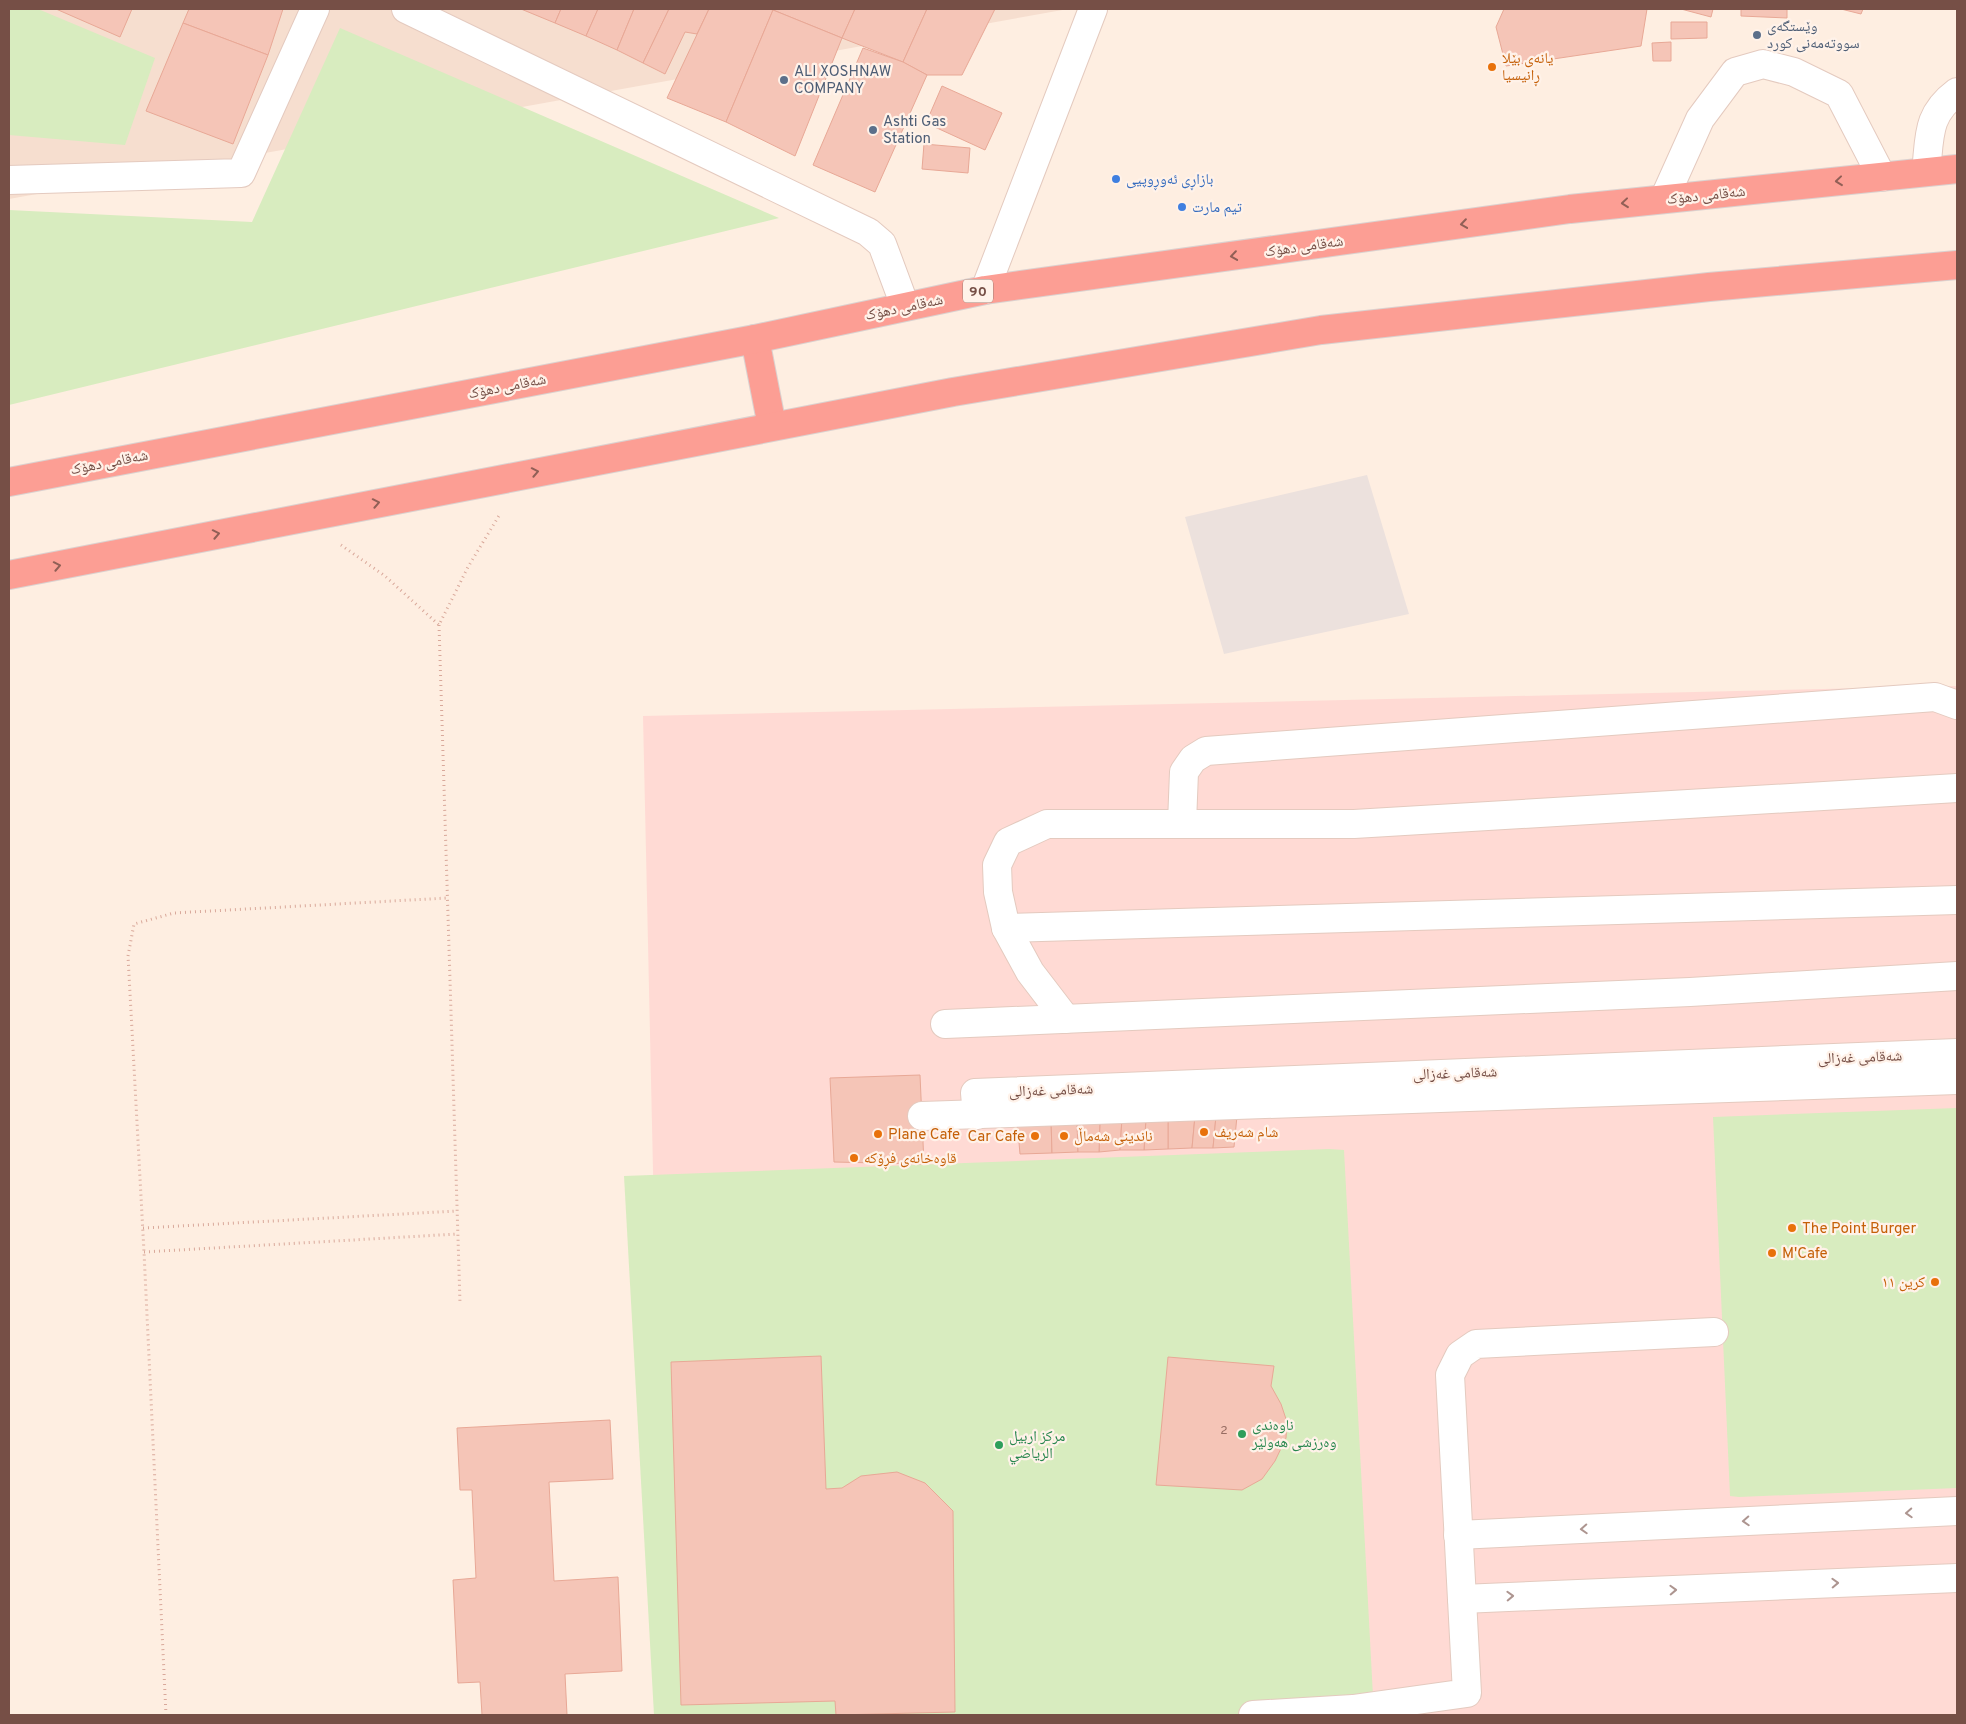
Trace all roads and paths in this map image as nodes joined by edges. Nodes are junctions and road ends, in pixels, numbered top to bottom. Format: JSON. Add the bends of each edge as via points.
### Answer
{"nodes":[{"id":1,"x":315,"y":9,"type":"edge"},
{"id":2,"x":406,"y":9,"type":"edge"},
{"id":3,"x":1093,"y":9,"type":"edge"},
{"id":4,"x":1957,"y":92,"type":"edge"},
{"id":5,"x":1957,"y":169,"type":"edge"},
{"id":6,"x":1926,"y":172,"type":"junction"},
{"id":7,"x":1882,"y":177,"type":"junction"},
{"id":8,"x":9,"y":180,"type":"edge"},
{"id":9,"x":1664,"y":199,"type":"junction"},
{"id":10,"x":1957,"y":265,"type":"edge"},
{"id":11,"x":985,"y":290,"type":"junction"},
{"id":12,"x":905,"y":306,"type":"junction"},
{"id":13,"x":755,"y":339,"type":"junction"},
{"id":14,"x":772,"y":426,"type":"junction"},
{"id":15,"x":524,"y":474,"type":"junction"},
{"id":16,"x":9,"y":482,"type":"edge"},
{"id":17,"x":302,"y":517,"type":"junction"},
{"id":18,"x":9,"y":575,"type":"edge"},
{"id":19,"x":439,"y":625,"type":"junction"},
{"id":20,"x":1957,"y":705,"type":"edge"},
{"id":21,"x":1957,"y":788,"type":"edge"},
{"id":22,"x":1182,"y":823,"type":"junction"},
{"id":23,"x":447,"y":898,"type":"junction"},
{"id":24,"x":1957,"y":900,"type":"edge"},
{"id":25,"x":1006,"y":928,"type":"junction"},
{"id":26,"x":1957,"y":976,"type":"edge"},
{"id":27,"x":1066,"y":1019,"type":"junction"},
{"id":28,"x":946,"y":1024,"type":"dead end"},
{"id":29,"x":1957,"y":1053,"type":"edge"},
{"id":30,"x":1957,"y":1080,"type":"edge"},
{"id":31,"x":977,"y":1114,"type":"junction"},
{"id":32,"x":922,"y":1116,"type":"dead end"},
{"id":33,"x":457,"y":1211,"type":"junction"},
{"id":34,"x":143,"y":1228,"type":"junction"},
{"id":35,"x":457,"y":1234,"type":"junction"},
{"id":36,"x":144,"y":1252,"type":"junction"},
{"id":37,"x":460,"y":1303,"type":"dead end"},
{"id":38,"x":1714,"y":1332,"type":"dead end"},
{"id":39,"x":1957,"y":1511,"type":"edge"},
{"id":40,"x":1458,"y":1536,"type":"junction"},
{"id":41,"x":1957,"y":1578,"type":"edge"},
{"id":42,"x":1462,"y":1599,"type":"junction"},
{"id":43,"x":1467,"y":1704,"type":"edge"},
{"id":44,"x":166,"y":1715,"type":"edge"},
{"id":45,"x":1253,"y":1715,"type":"edge"}],
"edges":[{"from":1,"to":8,"type":"street","via":[[241,173]]},
{"from":2,"to":12,"type":"street","via":[[868,232],[882,244]]},
{"from":3,"to":11,"type":"street"},
{"from":4,"to":6,"type":"street","via":[[1943,103],[1931,124]]},
{"from":5,"to":6,"type":"highway","name":"شەقامی دهۆک","number":"90"},
{"from":6,"to":7,"type":"highway","name":"شەقامی دهۆک","number":"90"},
{"from":7,"to":9,"type":"highway","name":"شەقامی دهۆک","number":"90","one_way":true},
{"from":7,"to":9,"type":"street","via":[[1839,94],[1794,72],[1763,64],[1735,72],[1700,119]]},
{"from":9,"to":11,"type":"highway","name":"شەقامی دهۆک","number":"90","one_way":true,"via":[[1570,209]]},
{"from":10,"to":14,"type":"highway","via":[[1709,287],[1321,330]]},
{"from":11,"to":12,"type":"highway","name":"شەقامی دهۆک","number":"90"},
{"from":12,"to":13,"type":"highway","name":"شەقامی دهۆک","number":"90"},
{"from":13,"to":14,"type":"highway"},
{"from":13,"to":16,"type":"highway","name":"شەقامی دهۆک","number":"90"},
{"from":15,"to":14,"type":"highway","one_way":true},
{"from":17,"to":15,"type":"highway","one_way":true},
{"from":15,"to":19,"type":"path","via":[[468,567]]},
{"from":18,"to":17,"type":"highway","one_way":true},
{"from":17,"to":19,"type":"path","via":[[385,576]]},
{"from":19,"to":23,"type":"path"},
{"from":20,"to":22,"type":"street","via":[[1935,697],[1206,751],[1184,772]]},
{"from":21,"to":22,"type":"street","via":[[1354,824]]},
{"from":22,"to":25,"type":"street","via":[[1047,824],[1008,842],[997,865],[998,892]]},
{"from":23,"to":33,"type":"path"},
{"from":23,"to":34,"type":"path","via":[[174,913],[134,924],[128,956]]},
{"from":24,"to":25,"type":"street"},
{"from":25,"to":27,"type":"street","via":[[1030,972]]},
{"from":26,"to":27,"type":"street","via":[[1680,992]]},
{"from":27,"to":28,"type":"street"},
{"from":29,"to":31,"type":"street","name":"شەقامی غەزالی","via":[[975,1093]]},
{"from":30,"to":31,"type":"street","name":"شەقامی غەزالی"},
{"from":31,"to":32,"type":"street","name":"شەقامی غەزالی"},
{"from":33,"to":34,"type":"path"},
{"from":33,"to":35,"type":"path"},
{"from":34,"to":36,"type":"path"},
{"from":35,"to":36,"type":"path"},
{"from":35,"to":37,"type":"path"},
{"from":36,"to":44,"type":"path"},
{"from":38,"to":40,"type":"street","via":[[1476,1344],[1460,1355],[1450,1375]]},
{"from":39,"to":40,"type":"street","one_way":true},
{"from":40,"to":42,"type":"street"},
{"from":42,"to":41,"type":"street","one_way":true},
{"from":42,"to":43,"type":"street"},
{"from":43,"to":45,"type":"street"}]}
